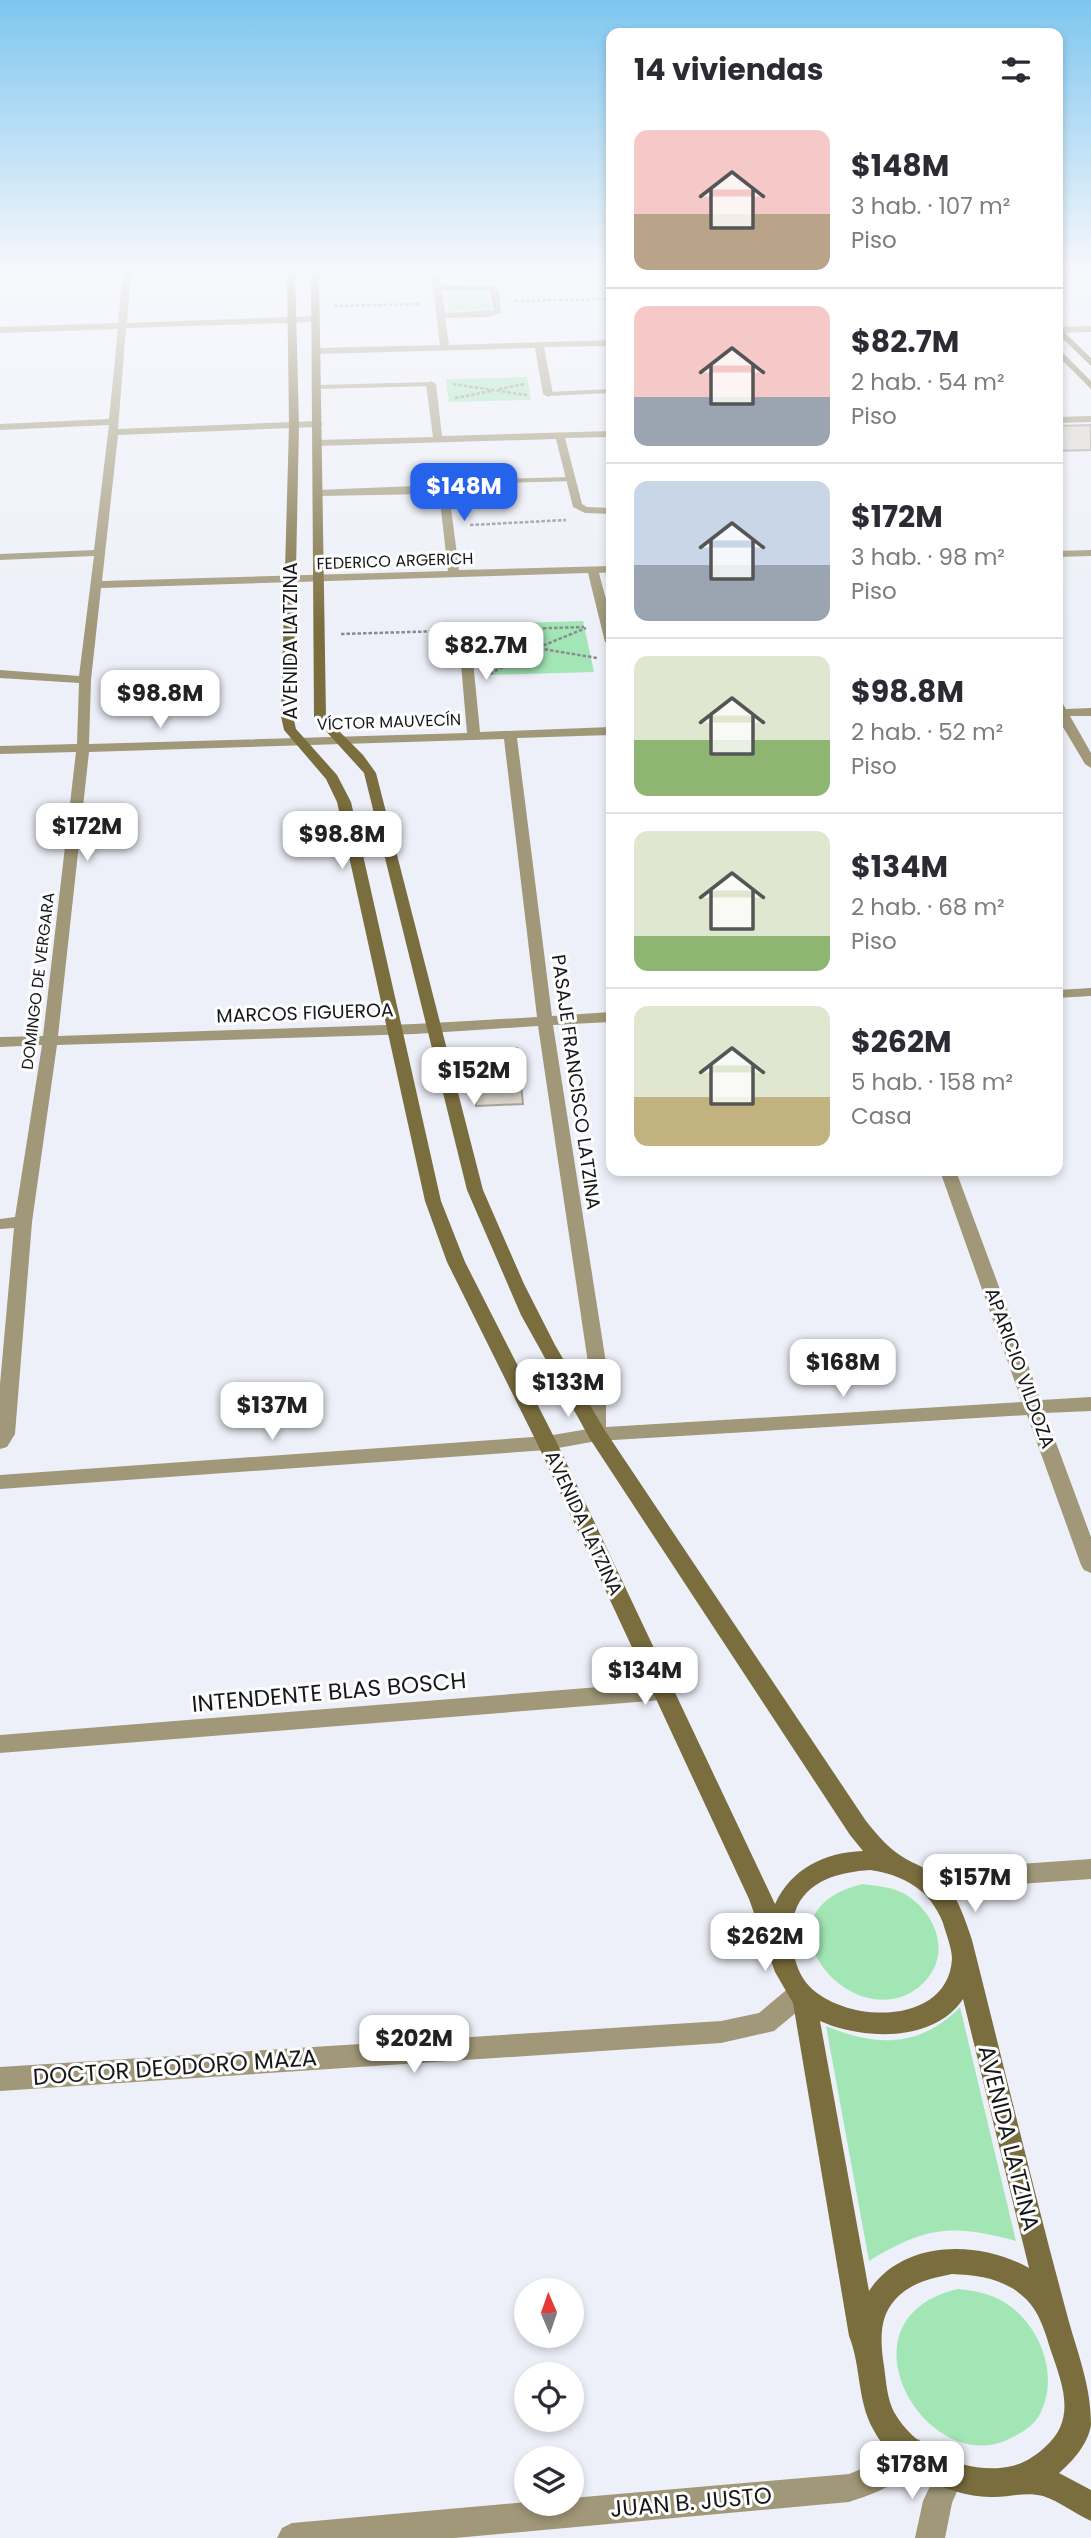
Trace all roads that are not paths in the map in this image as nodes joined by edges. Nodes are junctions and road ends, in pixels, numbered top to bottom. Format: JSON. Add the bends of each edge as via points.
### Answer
{"nodes":[{"id":1,"x":117,"y":390,"type":"edge"},
{"id":2,"x":293,"y":390,"type":"edge"},
{"id":3,"x":317,"y":390,"type":"edge"},
{"id":4,"x":432,"y":390,"type":"edge"},
{"id":5,"x":547,"y":390,"type":"edge"},
{"id":6,"x":606,"y":391,"type":"edge"},
{"id":7,"x":548,"y":394,"type":"joint"},
{"id":8,"x":1091,"y":419,"type":"edge"},
{"id":9,"x":1063,"y":420,"type":"edge"},
{"id":10,"x":318,"y":424,"type":"junction"},
{"id":11,"x":294,"y":425,"type":"junction"},
{"id":12,"x":0,"y":427,"type":"edge"},
{"id":13,"x":114,"y":427,"type":"junction"},
{"id":14,"x":606,"y":434,"type":"edge"},
{"id":15,"x":560,"y":436,"type":"junction"},
{"id":16,"x":438,"y":439,"type":"junction"},
{"id":17,"x":317,"y":443,"type":"junction"},
{"id":18,"x":570,"y":479,"type":"junction"},
{"id":19,"x":436,"y":491,"type":"junction"},
{"id":20,"x":317,"y":493,"type":"junction"},
{"id":21,"x":606,"y":511,"type":"edge"},
{"id":22,"x":1091,"y":552,"type":"edge"},
{"id":23,"x":100,"y":553,"type":"junction"},
{"id":24,"x":1063,"y":554,"type":"edge"},
{"id":25,"x":0,"y":557,"type":"edge"},
{"id":26,"x":606,"y":569,"type":"edge"},
{"id":27,"x":593,"y":570,"type":"junction"},
{"id":28,"x":454,"y":575,"type":"junction"},
{"id":29,"x":318,"y":579,"type":"junction"},
{"id":30,"x":290,"y":581,"type":"junction"},
{"id":31,"x":96,"y":585,"type":"junction"},
{"id":32,"x":606,"y":622,"type":"edge"},
{"id":33,"x":464,"y":631,"type":"road end"},
{"id":34,"x":0,"y":674,"type":"edge"},
{"id":35,"x":85,"y":680,"type":"junction"},
{"id":36,"x":1063,"y":710,"type":"edge"},
{"id":37,"x":1091,"y":712,"type":"edge"},
{"id":38,"x":1063,"y":717,"type":"edge"},
{"id":39,"x":606,"y":731,"type":"edge"},
{"id":40,"x":510,"y":735,"type":"junction"},
{"id":41,"x":474,"y":737,"type":"junction"},
{"id":42,"x":344,"y":742,"type":"junction"},
{"id":43,"x":300,"y":743,"type":"junction"},
{"id":44,"x":83,"y":748,"type":"junction"},
{"id":45,"x":0,"y":750,"type":"edge"},
{"id":46,"x":1091,"y":764,"type":"edge"},
{"id":47,"x":1091,"y":992,"type":"edge"},
{"id":48,"x":1063,"y":994,"type":"edge"},
{"id":49,"x":606,"y":1017,"type":"edge"},
{"id":50,"x":545,"y":1021,"type":"junction"},
{"id":51,"x":435,"y":1027,"type":"junction"},
{"id":52,"x":395,"y":1029,"type":"junction"},
{"id":53,"x":50,"y":1041,"type":"junction"},
{"id":54,"x":0,"y":1042,"type":"edge"},
{"id":55,"x":950,"y":1176,"type":"edge"},
{"id":56,"x":23,"y":1222,"type":"junction"},
{"id":57,"x":0,"y":1224,"type":"edge"},
{"id":58,"x":1091,"y":1404,"type":"edge"},
{"id":59,"x":1034,"y":1406,"type":"junction"},
{"id":60,"x":597,"y":1434,"type":"junction"},
{"id":61,"x":0,"y":1442,"type":"edge"},
{"id":62,"x":547,"y":1443,"type":"junction"},
{"id":63,"x":0,"y":1482,"type":"edge"},
{"id":64,"x":1091,"y":1565,"type":"edge"},
{"id":65,"x":662,"y":1691,"type":"junction"},
{"id":66,"x":0,"y":1744,"type":"edge"},
{"id":67,"x":901,"y":1868,"type":"junction"},
{"id":68,"x":1091,"y":1869,"type":"edge"},
{"id":69,"x":937,"y":1891,"type":"junction"},
{"id":70,"x":782,"y":1955,"type":"junction"},
{"id":71,"x":964,"y":1957,"type":"junction"},
{"id":72,"x":802,"y":1996,"type":"junction"},
{"id":73,"x":0,"y":2079,"type":"edge"},
{"id":74,"x":1055,"y":2318,"type":"junction"},
{"id":75,"x":866,"y":2353,"type":"junction"},
{"id":76,"x":1084,"y":2399,"type":"edge"},
{"id":77,"x":910,"y":2450,"type":"junction"},
{"id":78,"x":950,"y":2475,"type":"junction"},
{"id":79,"x":1020,"y":2478,"type":"junction"},
{"id":80,"x":1091,"y":2506,"type":"edge"},
{"id":81,"x":292,"y":2538,"type":"edge"},
{"id":82,"x":930,"y":2538,"type":"edge"}],
"edges":[{"from":1,"to":13,"type":"street","name":"DOMINGO DE VERGARA"},
{"from":2,"to":11,"type":"street","name":"AVENIDA LATZINA"},
{"from":3,"to":10,"type":"street","name":"AVENIDA LATZINA"},
{"from":4,"to":16,"type":"street"},
{"from":5,"to":7,"type":"street"},
{"from":6,"to":7,"type":"lane"},
{"from":8,"to":9,"type":"street"},
{"from":10,"to":11,"type":"street"},
{"from":10,"to":17,"type":"street","name":"AVENIDA LATZINA"},
{"from":11,"to":13,"type":"street"},
{"from":11,"to":30,"type":"street","name":"AVENIDA LATZINA"},
{"from":12,"to":13,"type":"street"},
{"from":13,"to":23,"type":"street","name":"DOMINGO DE VERGARA"},
{"from":14,"to":15,"type":"street"},
{"from":15,"to":16,"type":"street"},
{"from":15,"to":18,"type":"street"},
{"from":16,"to":17,"type":"street"},
{"from":17,"to":20,"type":"street","name":"AVENIDA LATZINA"},
{"from":18,"to":19,"type":"lane","via":[[462,482]]},
{"from":18,"to":21,"type":"street","via":[[577,505]]},
{"from":19,"to":20,"type":"street"},
{"from":19,"to":28,"type":"street","via":[[445,500]]},
{"from":20,"to":29,"type":"street","name":"AVENIDA LATZINA"},
{"from":22,"to":24,"type":"street"},
{"from":23,"to":25,"type":"street"},
{"from":23,"to":31,"type":"street","name":"DOMINGO DE VERGARA"},
{"from":26,"to":27,"type":"street","name":"FEDERICO ARGERICH"},
{"from":27,"to":28,"type":"street","name":"FEDERICO ARGERICH"},
{"from":27,"to":32,"type":"street"},
{"from":28,"to":29,"type":"street","name":"FEDERICO ARGERICH"},
{"from":29,"to":30,"type":"street","name":"FEDERICO ARGERICH"},
{"from":29,"to":42,"type":"street","name":"AVENIDA LATZINA","via":[[320,718],[329,732]]},
{"from":30,"to":31,"type":"street","name":"FEDERICO ARGERICH"},
{"from":30,"to":43,"type":"street","name":"AVENIDA LATZINA","via":[[287,716]]},
{"from":31,"to":35,"type":"street","name":"DOMINGO DE VERGARA"},
{"from":33,"to":41,"type":"street"},
{"from":34,"to":35,"type":"street"},
{"from":35,"to":44,"type":"street","name":"DOMINGO DE VERGARA"},
{"from":36,"to":37,"type":"street"},
{"from":38,"to":46,"type":"street"},
{"from":39,"to":40,"type":"street","name":"VÍCTOR MAUVECÍN"},
{"from":40,"to":41,"type":"street","name":"VÍCTOR MAUVECÍN"},
{"from":40,"to":50,"type":"street","name":"PASAJE FRANCISCO LATZINA"},
{"from":41,"to":42,"type":"street","name":"VÍCTOR MAUVECÍN"},
{"from":42,"to":43,"type":"street","name":"VÍCTOR MAUVECÍN"},
{"from":42,"to":51,"type":"street","name":"AVENIDA LATZINA","via":[[370,773]]},
{"from":43,"to":44,"type":"street","name":"VÍCTOR MAUVECÍN"},
{"from":43,"to":52,"type":"street","name":"AVENIDA LATZINA","via":[[332,778],[344,802]]},
{"from":44,"to":45,"type":"street","name":"VÍCTOR MAUVECÍN"},
{"from":44,"to":53,"type":"street","name":"DOMINGO DE VERGARA"},
{"from":47,"to":48,"type":"street"},
{"from":49,"to":50,"type":"street","name":"MARCOS FIGUEROA"},
{"from":50,"to":51,"type":"street","name":"MARCOS FIGUEROA"},
{"from":50,"to":60,"type":"street","name":"PASAJE FRANCISCO LATZINA","via":[[597,1363]]},
{"from":51,"to":52,"type":"street","name":"MARCOS FIGUEROA"},
{"from":51,"to":60,"type":"street","name":"AVENIDA LATZINA","via":[[475,1190],[500,1255],[563,1380]]},
{"from":52,"to":53,"type":"street","name":"MARCOS FIGUEROA"},
{"from":52,"to":62,"type":"street","name":"AVENIDA LATZINA","via":[[433,1201],[456,1262]]},
{"from":53,"to":54,"type":"street","name":"MARCOS FIGUEROA"},
{"from":53,"to":56,"type":"street","name":"DOMINGO DE VERGARA"},
{"from":55,"to":59,"type":"street","name":"APARICIO VILDOZA"},
{"from":56,"to":57,"type":"street"},
{"from":56,"to":61,"type":"street","name":"DOMINGO DE VERGARA","via":[[5,1434]]},
{"from":58,"to":59,"type":"street"},
{"from":59,"to":60,"type":"street"},
{"from":59,"to":64,"type":"street","name":"APARICIO VILDOZA"},
{"from":60,"to":62,"type":"street"},
{"from":60,"to":67,"type":"street","name":"AVENIDA LATZINA","via":[[858,1828]]},
{"from":62,"to":63,"type":"street"},
{"from":62,"to":65,"type":"street","name":"AVENIDA LATZINA"},
{"from":65,"to":66,"type":"street","name":"INTENDENTE BLAS BOSCH"},
{"from":65,"to":70,"type":"street","name":"AVENIDA LATZINA","via":[[761,1899]]},
{"from":67,"to":69,"type":"street"},
{"from":67,"to":70,"type":"street","via":[[856,1860],[828,1867],[804,1881],[781,1914]]},
{"from":68,"to":69,"type":"street","via":[[1006,1875]]},
{"from":69,"to":71,"type":"street","via":[[953,1919]]},
{"from":70,"to":72,"type":"street"},
{"from":71,"to":72,"type":"street","via":[[962,1976],[948,2000],[910,2020],[848,2018],[822,2010]]},
{"from":71,"to":74,"type":"street","name":"AVENIDA LATZINA"},
{"from":72,"to":73,"type":"street","name":"DOCTOR DEODORO MAZA","via":[[765,2023],[721,2032]]},
{"from":72,"to":75,"type":"street"},
{"from":74,"to":75,"type":"street","via":[[1034,2289],[1003,2270],[968,2261],[934,2263],[904,2275],[881,2297],[866,2329]]},
{"from":74,"to":76,"type":"street"},
{"from":75,"to":77,"type":"street","via":[[885,2423]]},
{"from":76,"to":79,"type":"street","via":[[1066,2447],[1052,2462]]},
{"from":77,"to":78,"type":"street"},
{"from":77,"to":81,"type":"street","name":"JUAN B. JUSTO","via":[[881,2478],[840,2489]]},
{"from":78,"to":79,"type":"street","via":[[985,2483]]},
{"from":78,"to":82,"type":"street","via":[[938,2501]]},
{"from":79,"to":80,"type":"street","via":[[1049,2483]]}]}
